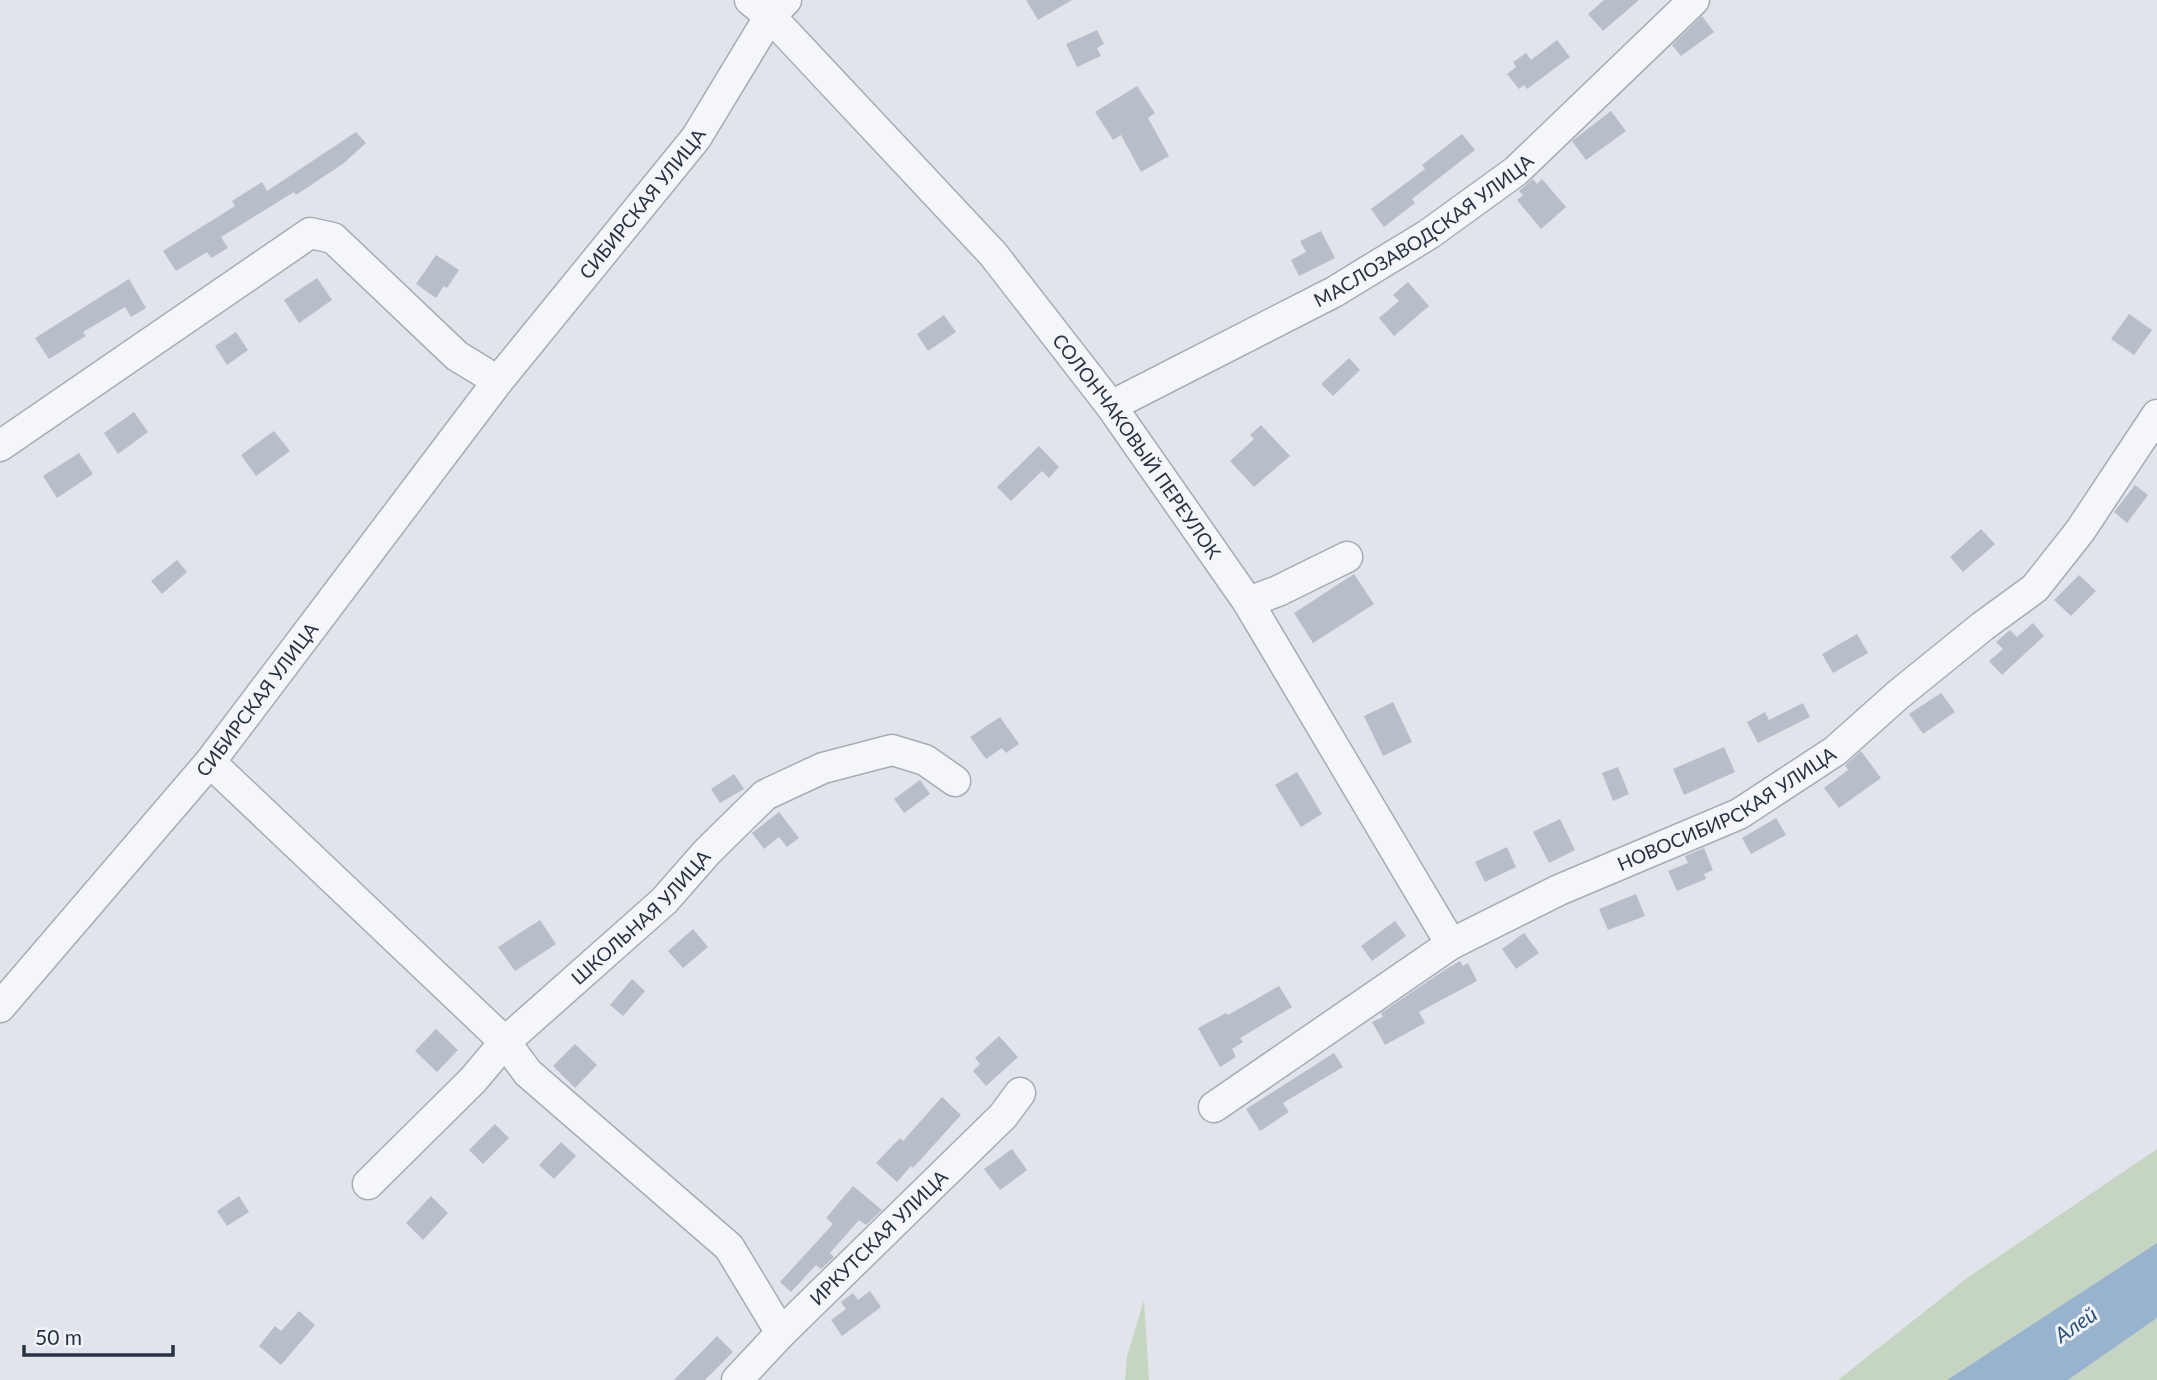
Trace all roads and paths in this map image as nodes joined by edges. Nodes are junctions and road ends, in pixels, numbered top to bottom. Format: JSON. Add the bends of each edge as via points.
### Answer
{"nodes":[{"id":1,"x":1694,"y":0,"type":"edge"},
{"id":2,"x":768,"y":5,"type":"edge"},
{"id":3,"x":498,"y":381,"type":"junction"},
{"id":4,"x":1111,"y":406,"type":"junction"},
{"id":5,"x":2157,"y":415,"type":"edge"},
{"id":6,"x":0,"y":446,"type":"edge"},
{"id":7,"x":1347,"y":557,"type":"dead end"},
{"id":8,"x":1248,"y":602,"type":"junction"},
{"id":9,"x":210,"y":762,"type":"junction"},
{"id":10,"x":955,"y":781,"type":"dead end"},
{"id":11,"x":1451,"y":944,"type":"junction"},
{"id":12,"x":0,"y":1007,"type":"edge"},
{"id":13,"x":505,"y":1042,"type":"junction"},
{"id":14,"x":1020,"y":1093,"type":"dead end"},
{"id":15,"x":1214,"y":1107,"type":"dead end"},
{"id":16,"x":368,"y":1184,"type":"dead end"},
{"id":17,"x":781,"y":1333,"type":"junction"},
{"id":18,"x":737,"y":1380,"type":"edge"}],
"edges":[{"from":1,"to":4,"type":"street","name":"МАСЛОЗАВОДСКАЯ УЛИЦА","via":[[1516,171],[1429,233],[1334,292]]},
{"from":2,"to":3,"type":"street","name":"СИБИРСКАЯ УЛИЦА","via":[[696,138]]},
{"from":2,"to":4,"type":"street","name":"СОЛОНЧАКОВЫЙ ПЕРЕУЛОК","via":[[993,254]]},
{"from":3,"to":6,"type":"street","via":[[457,356],[333,238],[310,233]]},
{"from":3,"to":9,"type":"street","name":"СИБИРСКАЯ УЛИЦА"},
{"from":4,"to":8,"type":"street","name":"СОЛОНЧАКОВЫЙ ПЕРЕУЛОК"},
{"from":5,"to":11,"type":"street","name":"НОВОСИБИРСКАЯ УЛИЦА","via":[[2080,531],[2035,588],[1909,686],[1835,751],[1739,814],[1559,890]]},
{"from":7,"to":8,"type":"street"},
{"from":8,"to":11,"type":"street","name":"СОЛОНЧАКОВЫЙ ПЕРЕУЛОК"},
{"from":9,"to":12,"type":"street","name":"СИБИРСКАЯ УЛИЦА"},
{"from":9,"to":13,"type":"street"},
{"from":10,"to":13,"type":"street","name":"ШКОЛЬНАЯ УЛИЦА","via":[[925,760],[892,750],[823,768],[765,795],[664,901]]},
{"from":11,"to":15,"type":"street","name":"НОВОСИБИРСКАЯ УЛИЦА"},
{"from":13,"to":16,"type":"street","name":"ШКОЛЬНАЯ УЛИЦА"},
{"from":13,"to":17,"type":"street","via":[[528,1073],[729,1247]]},
{"from":14,"to":17,"type":"street","name":"ИРКУТСКАЯ УЛИЦА","via":[[1003,1116]]},
{"from":17,"to":18,"type":"street","name":"ИРКУТСКАЯ УЛИЦА"}]}
